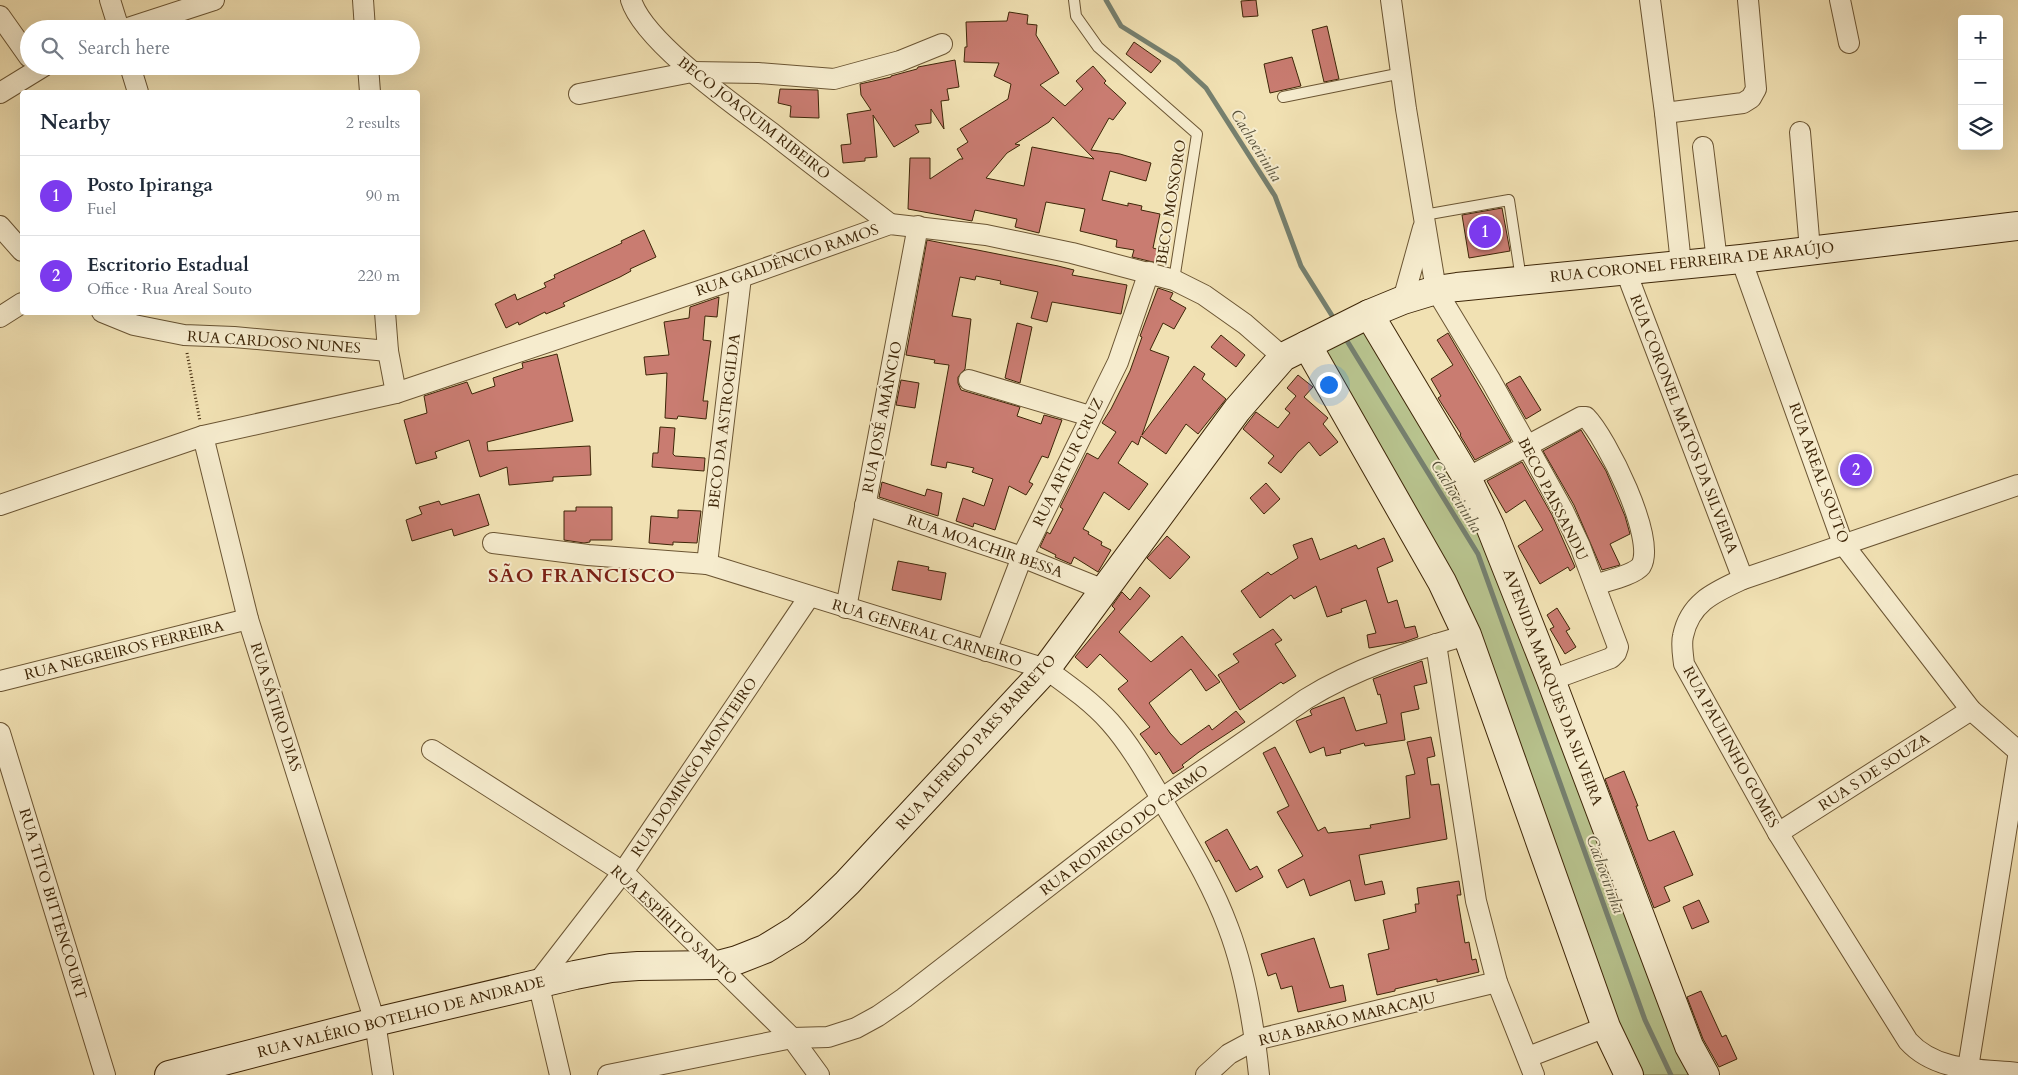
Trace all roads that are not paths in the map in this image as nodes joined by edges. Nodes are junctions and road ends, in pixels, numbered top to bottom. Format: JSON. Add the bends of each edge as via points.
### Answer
{"nodes":[{"id":1,"x":110,"y":0,"type":"edge"},
{"id":2,"x":214,"y":0,"type":"edge"},
{"id":3,"x":363,"y":0,"type":"edge"},
{"id":4,"x":631,"y":0,"type":"edge"},
{"id":5,"x":1074,"y":0,"type":"edge"},
{"id":6,"x":1391,"y":0,"type":"edge"},
{"id":7,"x":1650,"y":0,"type":"edge"},
{"id":8,"x":1748,"y":0,"type":"edge"},
{"id":9,"x":1840,"y":0,"type":"edge"},
{"id":10,"x":0,"y":16,"type":"edge"},
{"id":11,"x":117,"y":20,"type":"edge"},
{"id":12,"x":153,"y":20,"type":"edge"},
{"id":13,"x":364,"y":20,"type":"edge"},
{"id":14,"x":20,"y":43,"type":"edge"},
{"id":15,"x":1849,"y":43,"type":"dead end"},
{"id":16,"x":942,"y":44,"type":"dead end"},
{"id":17,"x":692,"y":72,"type":"junction"},
{"id":18,"x":1402,"y":74,"type":"junction"},
{"id":19,"x":23,"y":75,"type":"edge"},
{"id":20,"x":133,"y":75,"type":"edge"},
{"id":21,"x":369,"y":75,"type":"edge"},
{"id":22,"x":137,"y":90,"type":"edge"},
{"id":23,"x":370,"y":90,"type":"edge"},
{"id":24,"x":0,"y":93,"type":"edge"},
{"id":25,"x":579,"y":94,"type":"dead end"},
{"id":26,"x":1283,"y":97,"type":"dead end"},
{"id":27,"x":1665,"y":113,"type":"junction"},
{"id":28,"x":1800,"y":132,"type":"dead end"},
{"id":29,"x":1703,"y":147,"type":"dead end"},
{"id":30,"x":1424,"y":218,"type":"junction"},
{"id":31,"x":890,"y":224,"type":"junction"},
{"id":32,"x":0,"y":226,"type":"edge"},
{"id":33,"x":918,"y":226,"type":"junction"},
{"id":34,"x":2018,"y":226,"type":"edge"},
{"id":35,"x":20,"y":249,"type":"edge"},
{"id":36,"x":1810,"y":250,"type":"junction"},
{"id":37,"x":1729,"y":260,"type":"junction"},
{"id":38,"x":1681,"y":264,"type":"junction"},
{"id":39,"x":1626,"y":269,"type":"junction"},
{"id":40,"x":1149,"y":272,"type":"junction"},
{"id":41,"x":741,"y":277,"type":"junction"},
{"id":42,"x":1174,"y":280,"type":"junction"},
{"id":43,"x":1521,"y":280,"type":"junction"},
{"id":44,"x":1436,"y":290,"type":"junction"},
{"id":45,"x":1403,"y":300,"type":"junction"},
{"id":46,"x":20,"y":304,"type":"edge"},
{"id":47,"x":109,"y":315,"type":"edge"},
{"id":48,"x":386,"y":315,"type":"edge"},
{"id":49,"x":0,"y":317,"type":"edge"},
{"id":50,"x":1362,"y":318,"type":"junction"},
{"id":51,"x":1302,"y":348,"type":"junction"},
{"id":52,"x":388,"y":351,"type":"junction"},
{"id":53,"x":968,"y":380,"type":"dead end"},
{"id":54,"x":396,"y":393,"type":"junction"},
{"id":55,"x":1090,"y":416,"type":"junction"},
{"id":56,"x":202,"y":436,"type":"junction"},
{"id":57,"x":1527,"y":446,"type":"junction"},
{"id":58,"x":1467,"y":478,"type":"junction"},
{"id":59,"x":2018,"y":485,"type":"edge"},
{"id":60,"x":0,"y":505,"type":"edge"},
{"id":61,"x":865,"y":505,"type":"junction"},
{"id":62,"x":493,"y":544,"type":"dead end"},
{"id":63,"x":1843,"y":544,"type":"junction"},
{"id":64,"x":1022,"y":557,"type":"junction"},
{"id":65,"x":707,"y":564,"type":"junction"},
{"id":66,"x":1743,"y":579,"type":"junction"},
{"id":67,"x":1595,"y":585,"type":"junction"},
{"id":68,"x":1104,"y":590,"type":"junction"},
{"id":69,"x":809,"y":597,"type":"junction"},
{"id":70,"x":846,"y":608,"type":"junction"},
{"id":71,"x":248,"y":619,"type":"junction"},
{"id":72,"x":1467,"y":636,"type":"junction"},
{"id":73,"x":1436,"y":644,"type":"junction"},
{"id":74,"x":986,"y":651,"type":"junction"},
{"id":75,"x":1046,"y":669,"type":"junction"},
{"id":76,"x":0,"y":680,"type":"edge"},
{"id":77,"x":1551,"y":680,"type":"junction"},
{"id":78,"x":1971,"y":710,"type":"junction"},
{"id":79,"x":0,"y":733,"type":"edge"},
{"id":80,"x":432,"y":750,"type":"dead end"},
{"id":81,"x":2018,"y":751,"type":"edge"},
{"id":82,"x":2018,"y":756,"type":"edge"},
{"id":83,"x":1161,"y":799,"type":"junction"},
{"id":84,"x":1778,"y":833,"type":"junction"},
{"id":85,"x":622,"y":872,"type":"junction"},
{"id":86,"x":718,"y":965,"type":"junction"},
{"id":87,"x":575,"y":975,"type":"joint"},
{"id":88,"x":538,"y":982,"type":"junction"},
{"id":89,"x":1497,"y":982,"type":"junction"},
{"id":90,"x":375,"y":1022,"type":"junction"},
{"id":91,"x":1606,"y":1026,"type":"junction"},
{"id":92,"x":792,"y":1038,"type":"junction"},
{"id":93,"x":1255,"y":1040,"type":"junction"},
{"id":94,"x":1531,"y":1066,"type":"edge"},
{"id":95,"x":1968,"y":1068,"type":"junction"},
{"id":96,"x":2018,"y":1073,"type":"edge"},
{"id":97,"x":106,"y":1075,"type":"edge"},
{"id":98,"x":169,"y":1075,"type":"edge"},
{"id":99,"x":384,"y":1075,"type":"edge"},
{"id":100,"x":560,"y":1075,"type":"edge"},
{"id":101,"x":608,"y":1075,"type":"edge"},
{"id":102,"x":820,"y":1075,"type":"edge"},
{"id":103,"x":1206,"y":1075,"type":"edge"},
{"id":104,"x":1259,"y":1075,"type":"edge"},
{"id":105,"x":1629,"y":1075,"type":"edge"},
{"id":106,"x":1704,"y":1075,"type":"edge"}],
"edges":[{"from":1,"to":11,"type":"street"},
{"from":2,"to":12,"type":"street"},
{"from":3,"to":13,"type":"street"},
{"from":4,"to":17,"type":"street","name":"BECO JOAQUIM RIBEIRO","via":[[646,24]]},
{"from":5,"to":42,"type":"lane","name":"BECO MOSSORO","via":[[1076,16],[1098,47],[1197,134]]},
{"from":6,"to":18,"type":"street"},
{"from":7,"to":27,"type":"street"},
{"from":8,"to":27,"type":"street","via":[[1756,89],[1751,98],[1743,104]]},
{"from":9,"to":15,"type":"street"},
{"from":10,"to":14,"type":"street"},
{"from":16,"to":17,"type":"street","via":[[900,62],[834,79]]},
{"from":17,"to":25,"type":"street"},
{"from":17,"to":31,"type":"street","name":"BECO JOAQUIM RIBEIRO"},
{"from":18,"to":26,"type":"lane"},
{"from":18,"to":30,"type":"street"},
{"from":19,"to":24,"type":"street"},
{"from":20,"to":22,"type":"street"},
{"from":21,"to":23,"type":"street"},
{"from":27,"to":38,"type":"street"},
{"from":28,"to":36,"type":"street"},
{"from":29,"to":37,"type":"street","name":"RUA AREAL SOUTO"},
{"from":30,"to":43,"type":"lane","via":[[1508,200]]},
{"from":30,"to":44,"type":"street"},
{"from":30,"to":45,"type":"street"},
{"from":31,"to":33,"type":"street","name":"RUA GALDÊNCIO RAMOS"},
{"from":31,"to":41,"type":"street","name":"RUA GALDÊNCIO RAMOS"},
{"from":32,"to":35,"type":"street"},
{"from":33,"to":40,"type":"street","name":"RUA GALDÊNCIO RAMOS","via":[[986,235]]},
{"from":33,"to":61,"type":"street","name":"RUA JOSÉ AMÂNCIO"},
{"from":34,"to":36,"type":"street","name":"RUA CORONEL FERREIRA DE ARAÚJO"},
{"from":36,"to":37,"type":"street","name":"RUA CORONEL FERREIRA DE ARAÚJO"},
{"from":37,"to":38,"type":"street","name":"RUA CORONEL FERREIRA DE ARAÚJO"},
{"from":37,"to":63,"type":"street","name":"RUA AREAL SOUTO"},
{"from":38,"to":39,"type":"street","name":"RUA CORONEL FERREIRA DE ARAÚJO"},
{"from":39,"to":43,"type":"street","name":"RUA CORONEL FERREIRA DE ARAÚJO"},
{"from":39,"to":66,"type":"street","name":"RUA CORONEL MATOS DA SILVEIRA"},
{"from":40,"to":42,"type":"street","name":"RUA GALDÊNCIO RAMOS"},
{"from":40,"to":55,"type":"street","name":"RUA ARTUR CRUZ","via":[[1118,362]]},
{"from":41,"to":54,"type":"street","name":"RUA GALDÊNCIO RAMOS"},
{"from":41,"to":65,"type":"street","name":"BECO DA ASTROGILDA"},
{"from":42,"to":51,"type":"street","name":"RUA GALDÊNCIO RAMOS","via":[[1237,318]]},
{"from":43,"to":44,"type":"street","name":"RUA CORONEL FERREIRA DE ARAÚJO"},
{"from":44,"to":45,"type":"street","name":"RUA CORONEL FERREIRA DE ARAÚJO"},
{"from":44,"to":57,"type":"street","name":"BECO PAISSANDU"},
{"from":45,"to":50,"type":"street","name":"RUA CORONEL FERREIRA DE ARAÚJO"},
{"from":46,"to":49,"type":"street"},
{"from":47,"to":52,"type":"street","name":"RUA CARDOSO NUNES","via":[[134,326],[184,336],[234,337]]},
{"from":48,"to":52,"type":"street"},
{"from":50,"to":51,"type":"street","name":"RUA CORONEL FERREIRA DE ARAÚJO"},
{"from":50,"to":58,"type":"street","name":"AVENIDA MARQUES DA SILVEIRA"},
{"from":51,"to":68,"type":"street","name":"RUA ALFREDO PAES BARRETO","via":[[1237,410]]},
{"from":51,"to":72,"type":"street","via":[[1442,582]]},
{"from":52,"to":54,"type":"street"},
{"from":53,"to":55,"type":"street"},
{"from":54,"to":56,"type":"street","name":"RUA GALDÊNCIO RAMOS"},
{"from":55,"to":64,"type":"street","name":"RUA ARTUR CRUZ"},
{"from":56,"to":60,"type":"street","name":"RUA GALDÊNCIO RAMOS"},
{"from":56,"to":71,"type":"street","name":"RUA SÁTIRO DIAS"},
{"from":57,"to":58,"type":"street"},
{"from":57,"to":67,"type":"street","name":"BECO PAISSANDU","via":[[1563,510]]},
{"from":57,"to":67,"type":"street","via":[[1580,417],[1586,418],[1622,476],[1638,516],[1643,537],[1643,560],[1633,572]]},
{"from":58,"to":77,"type":"street","name":"AVENIDA MARQUES DA SILVEIRA","via":[[1490,526]]},
{"from":59,"to":63,"type":"street","name":"RUA PAULINHO GOMES"},
{"from":61,"to":64,"type":"street","name":"RUA MOACHIR BESSA"},
{"from":61,"to":70,"type":"street","name":"RUA JOSÉ AMÂNCIO"},
{"from":62,"to":65,"type":"street","name":"RUA GENERAL CARNEIRO"},
{"from":63,"to":66,"type":"street","name":"RUA PAULINHO GOMES"},
{"from":63,"to":78,"type":"street","name":"RUA AREAL SOUTO"},
{"from":64,"to":68,"type":"street","name":"RUA MOACHIR BESSA"},
{"from":64,"to":74,"type":"street","name":"RUA ARTUR CRUZ"},
{"from":65,"to":69,"type":"street","name":"RUA GENERAL CARNEIRO"},
{"from":66,"to":84,"type":"street","name":"RUA PAULINHO GOMES","via":[[1708,595],[1690,614],[1682,637],[1684,664]]},
{"from":67,"to":77,"type":"street","name":"BECO PAISSANDU","via":[[1618,647],[1616,653],[1611,658]]},
{"from":68,"to":75,"type":"street","name":"RUA ALFREDO PAES BARRETO"},
{"from":69,"to":70,"type":"street","name":"RUA GENERAL CARNEIRO"},
{"from":69,"to":85,"type":"street","name":"RUA DOMINGO MONTEIRO"},
{"from":70,"to":74,"type":"street","name":"RUA GENERAL CARNEIRO"},
{"from":71,"to":76,"type":"street","name":"RUA NEGREIROS FERREIRA"},
{"from":71,"to":90,"type":"street","name":"RUA SÁTIRO DIAS"},
{"from":72,"to":73,"type":"street","name":"RUA RODRIGO DO CARMO"},
{"from":72,"to":91,"type":"street"},
{"from":73,"to":83,"type":"street","name":"RUA RODRIGO DO CARMO","via":[[1330,684]]},
{"from":73,"to":89,"type":"street","via":[[1476,901]]},
{"from":74,"to":75,"type":"street","name":"RUA GENERAL CARNEIRO"},
{"from":75,"to":83,"type":"street","name":"RUA GENERAL CARNEIRO","via":[[1109,721],[1130,747]]},
{"from":75,"to":86,"type":"street","name":"RUA ALFREDO PAES BARRETO","via":[[819,910],[766,950]]},
{"from":77,"to":106,"type":"street","name":"AVENIDA MARQUES DA SILVEIRA","via":[[1689,1046]]},
{"from":78,"to":81,"type":"street","name":"RUA AREAL SOUTO"},
{"from":78,"to":84,"type":"street","name":"RUA S DE SOUZA"},
{"from":79,"to":97,"type":"street","name":"RUA TITO BITTENCOURT"},
{"from":80,"to":85,"type":"street","name":"RUA ESPÍRITO SANTO"},
{"from":82,"to":95,"type":"street"},
{"from":83,"to":92,"type":"street","name":"RUA RODRIGO DO CARMO","via":[[878,1016],[856,1028],[828,1037]]},
{"from":83,"to":93,"type":"street","name":"RUA GENERAL CARNEIRO","via":[[1205,875],[1228,928],[1243,978]]},
{"from":84,"to":95,"type":"street","name":"RUA PAULINHO GOMES","via":[[1908,1041],[1931,1060]]},
{"from":85,"to":86,"type":"street","name":"RUA ESPÍRITO SANTO"},
{"from":85,"to":88,"type":"street","name":"RUA DOMINGO MONTEIRO"},
{"from":86,"to":87,"type":"street","name":"RUA ALFREDO PAES BARRETO","via":[[638,966]]},
{"from":86,"to":92,"type":"street","name":"RUA ESPÍRITO SANTO"},
{"from":87,"to":88,"type":"street","name":"RUA VALÉRIO BOTELHO DE ANDRADE"},
{"from":88,"to":90,"type":"street","name":"RUA VALÉRIO BOTELHO DE ANDRADE"},
{"from":88,"to":100,"type":"street"},
{"from":89,"to":93,"type":"street","name":"RUA BARÃO MARACAJU"},
{"from":89,"to":94,"type":"street"},
{"from":90,"to":98,"type":"street","name":"RUA VALÉRIO BOTELHO DE ANDRADE"},
{"from":90,"to":99,"type":"street","name":"RUA SÁTIRO DIAS"},
{"from":91,"to":94,"type":"street"},
{"from":91,"to":105,"type":"street"},
{"from":92,"to":101,"type":"street","name":"RUA RODRIGO DO CARMO"},
{"from":92,"to":102,"type":"street","name":"RUA ESPÍRITO SANTO"},
{"from":93,"to":103,"type":"street","name":"RUA BARÃO MARACAJU","via":[[1229,1054]]},
{"from":93,"to":104,"type":"street","name":"RUA GENERAL CARNEIRO"},
{"from":95,"to":96,"type":"street","name":"RUA PAULINHO GOMES"}]}
